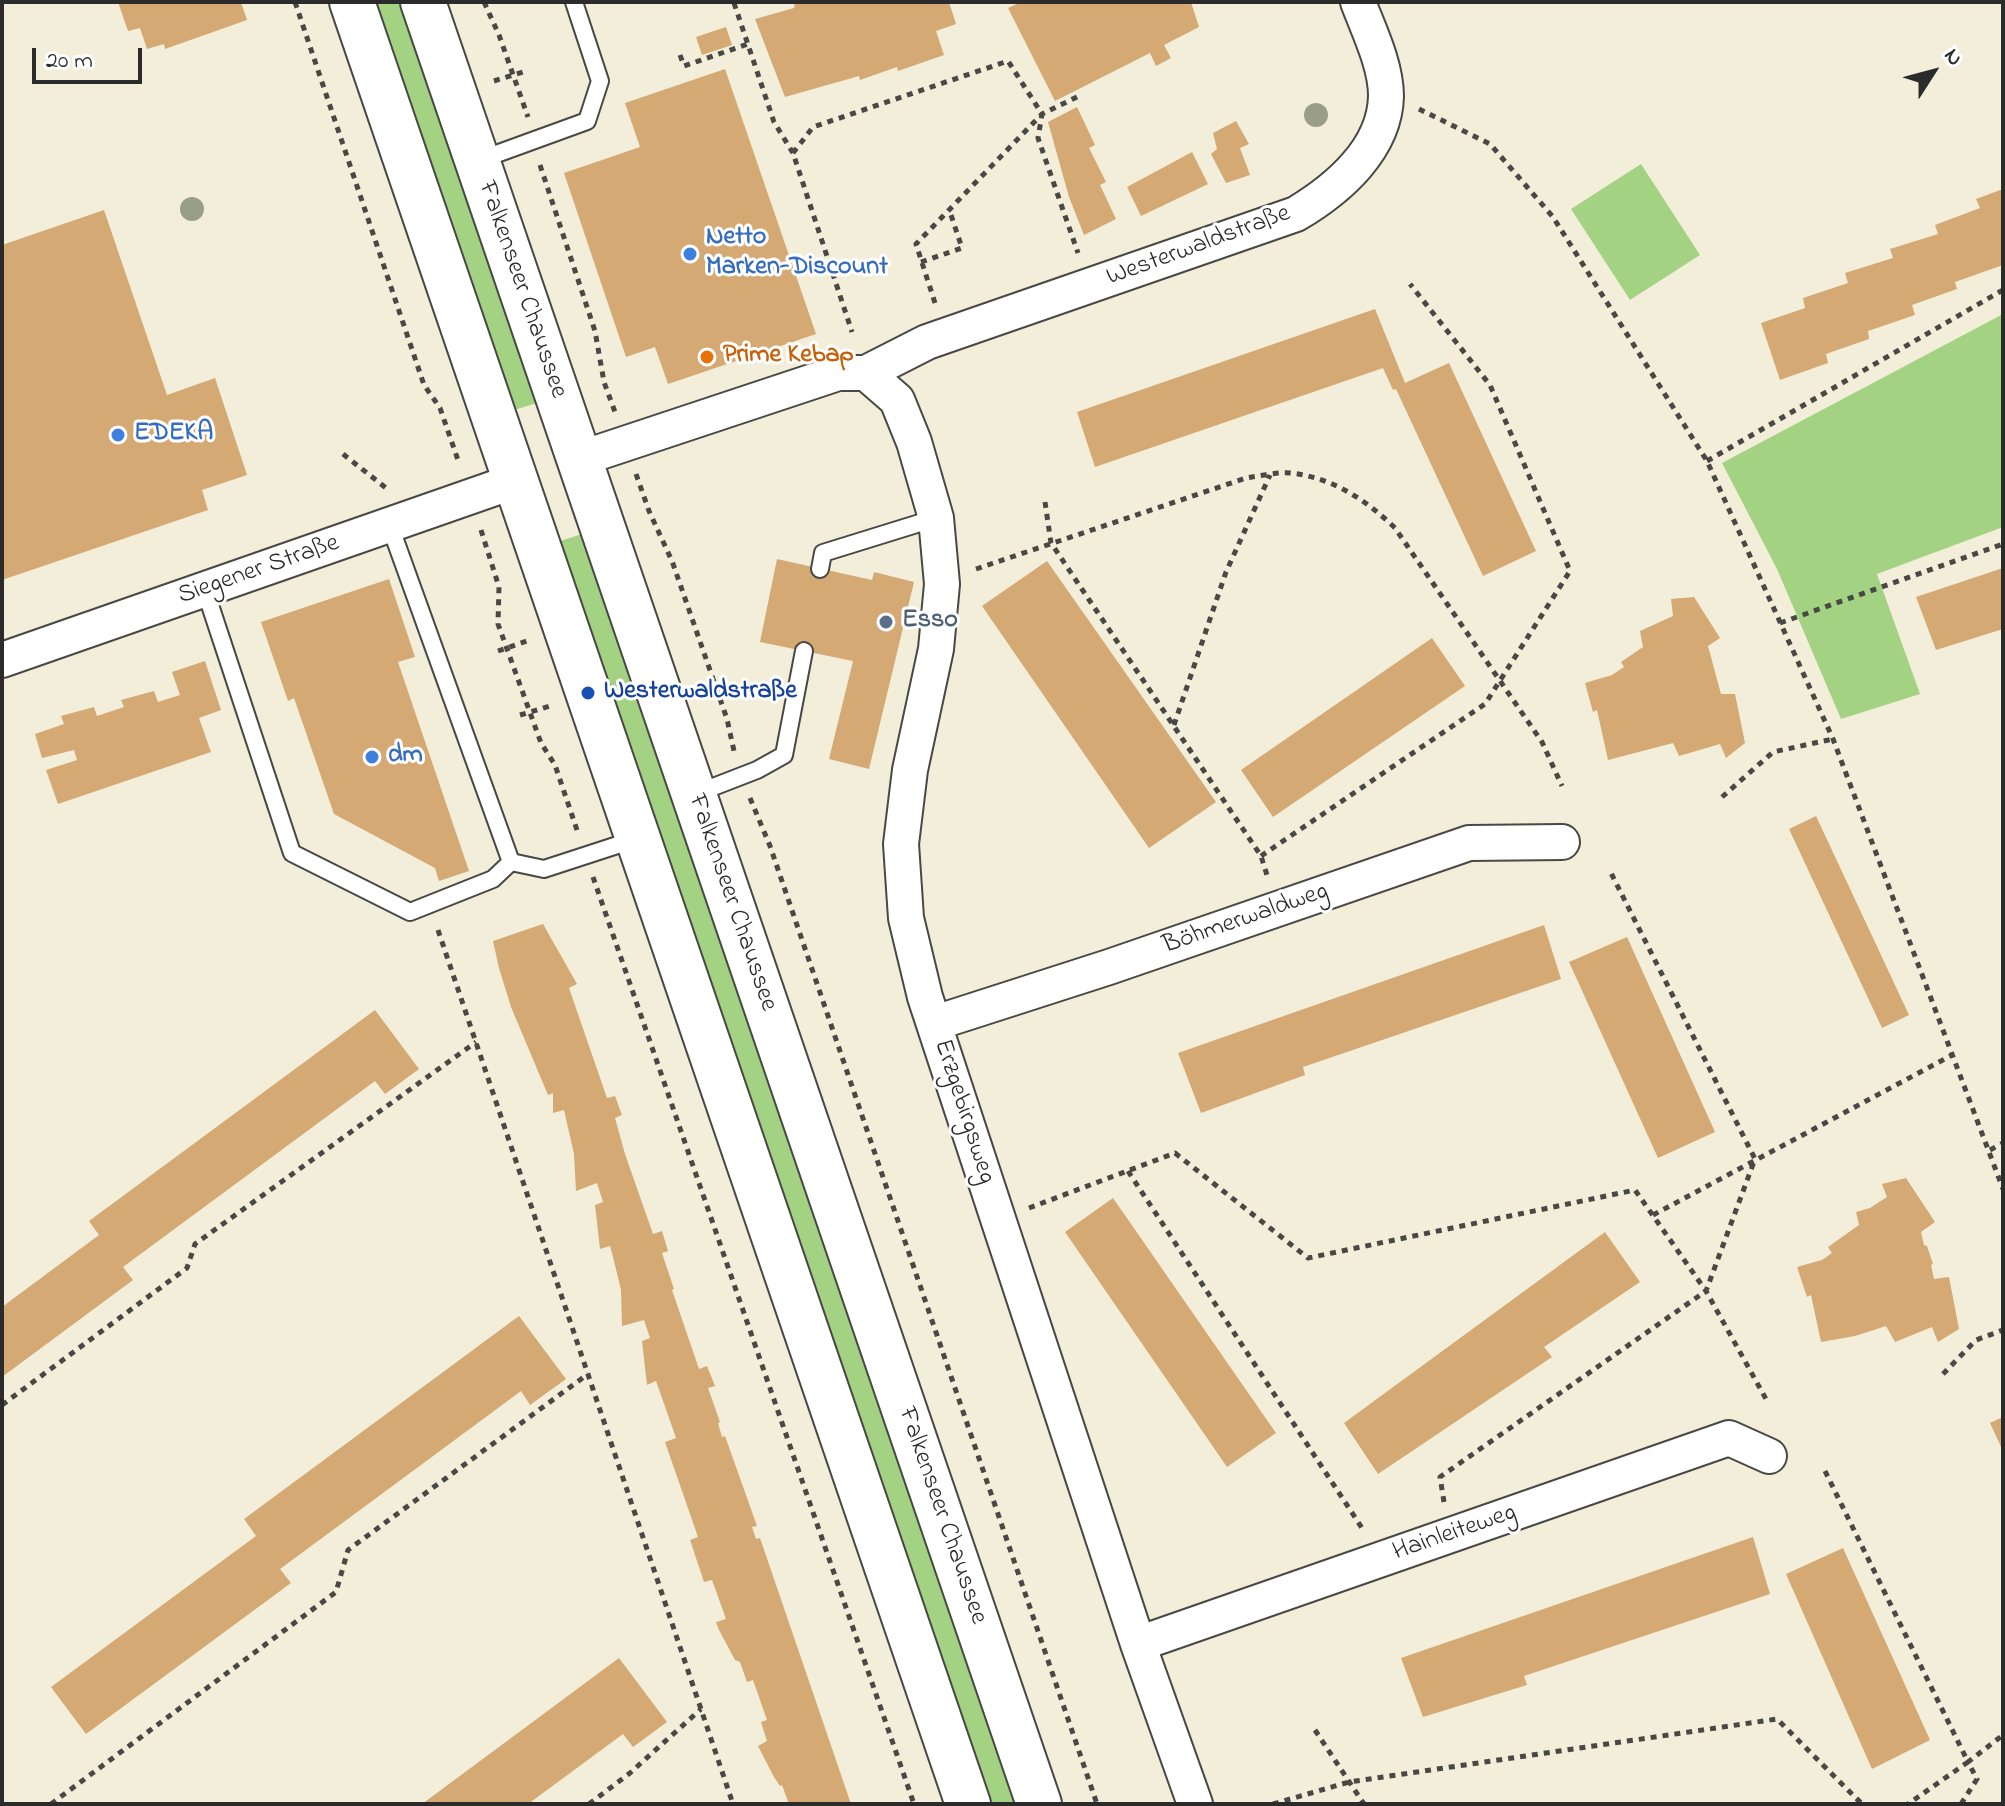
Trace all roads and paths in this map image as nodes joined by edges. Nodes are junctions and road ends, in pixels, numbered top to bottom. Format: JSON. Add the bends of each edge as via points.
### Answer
{"nodes":[{"id":1,"x":295,"y":2,"type":"edge"},
{"id":2,"x":352,"y":2,"type":"edge"},
{"id":3,"x":423,"y":2,"type":"edge"},
{"id":4,"x":484,"y":2,"type":"edge"},
{"id":5,"x":574,"y":2,"type":"edge"},
{"id":6,"x":1358,"y":2,"type":"edge"},
{"id":7,"x":734,"y":3,"type":"edge"},
{"id":8,"x":748,"y":44,"type":"junction"},
{"id":9,"x":680,"y":55,"type":"dead end"},
{"id":10,"x":523,"y":72,"type":"dead end"},
{"id":11,"x":513,"y":75,"type":"junction"},
{"id":12,"x":494,"y":81,"type":"dead end"},
{"id":13,"x":1079,"y":96,"type":"dead end"},
{"id":14,"x":1415,"y":107,"type":"dead end"},
{"id":15,"x":1042,"y":114,"type":"junction"},
{"id":16,"x":535,"y":140,"type":"junction"},
{"id":17,"x":793,"y":153,"type":"junction"},
{"id":18,"x":477,"y":161,"type":"junction"},
{"id":19,"x":949,"y":209,"type":"junction"},
{"id":20,"x":1079,"y":255,"type":"dead end"},
{"id":21,"x":921,"y":262,"type":"junction"},
{"id":22,"x":1410,"y":284,"type":"dead end"},
{"id":23,"x":2003,"y":290,"type":"edge"},
{"id":24,"x":936,"y":304,"type":"dead end"},
{"id":25,"x":852,"y":332,"type":"dead end"},
{"id":26,"x":866,"y":373,"type":"junction"},
{"id":27,"x":604,"y":382,"type":"dead end"},
{"id":28,"x":449,"y":432,"type":"dead end"},
{"id":29,"x":343,"y":454,"type":"dead end"},
{"id":30,"x":579,"y":459,"type":"junction"},
{"id":31,"x":1707,"y":461,"type":"junction"},
{"id":32,"x":1270,"y":475,"type":"junction"},
{"id":33,"x":515,"y":481,"type":"junction"},
{"id":34,"x":389,"y":490,"type":"dead end"},
{"id":35,"x":1045,"y":502,"type":"dead end"},
{"id":36,"x":649,"y":511,"type":"dead end"},
{"id":37,"x":936,"y":518,"type":"junction"},
{"id":38,"x":390,"y":526,"type":"junction"},
{"id":39,"x":1051,"y":543,"type":"junction"},
{"id":40,"x":2003,"y":544,"type":"edge"},
{"id":41,"x":488,"y":551,"type":"dead end"},
{"id":42,"x":820,"y":569,"type":"dead end"},
{"id":43,"x":973,"y":570,"type":"dead end"},
{"id":44,"x":205,"y":590,"type":"junction"},
{"id":45,"x":1780,"y":623,"type":"junction"},
{"id":46,"x":528,"y":640,"type":"dead end"},
{"id":47,"x":507,"y":648,"type":"junction"},
{"id":48,"x":498,"y":651,"type":"dead end"},
{"id":49,"x":804,"y":651,"type":"dead end"},
{"id":50,"x":2,"y":660,"type":"edge"},
{"id":51,"x":1499,"y":679,"type":"junction"},
{"id":52,"x":550,"y":706,"type":"dead end"},
{"id":53,"x":530,"y":712,"type":"junction"},
{"id":54,"x":520,"y":715,"type":"dead end"},
{"id":55,"x":1174,"y":726,"type":"junction"},
{"id":56,"x":1833,"y":739,"type":"junction"},
{"id":57,"x":742,"y":776,"type":"junction"},
{"id":58,"x":1562,"y":786,"type":"dead end"},
{"id":59,"x":694,"y":794,"type":"junction"},
{"id":60,"x":1722,"y":797,"type":"dead end"},
{"id":61,"x":638,"y":838,"type":"junction"},
{"id":62,"x":1562,"y":842,"type":"dead end"},
{"id":63,"x":586,"y":855,"type":"junction"},
{"id":64,"x":1261,"y":856,"type":"junction"},
{"id":65,"x":511,"y":862,"type":"junction"},
{"id":66,"x":1611,"y":873,"type":"dead end"},
{"id":67,"x":1269,"y":881,"type":"dead end"},
{"id":68,"x":429,"y":905,"type":"junction"},
{"id":69,"x":935,"y":1023,"type":"junction"},
{"id":70,"x":476,"y":1042,"type":"junction"},
{"id":71,"x":1954,"y":1054,"type":"junction"},
{"id":72,"x":2003,"y":1143,"type":"edge"},
{"id":73,"x":1990,"y":1150,"type":"junction"},
{"id":74,"x":1755,"y":1159,"type":"junction"},
{"id":75,"x":1128,"y":1171,"type":"junction"},
{"id":76,"x":2003,"y":1189,"type":"edge"},
{"id":77,"x":1026,"y":1209,"type":"dead end"},
{"id":78,"x":1653,"y":1215,"type":"junction"},
{"id":79,"x":1706,"y":1291,"type":"junction"},
{"id":80,"x":2003,"y":1330,"type":"edge"},
{"id":81,"x":588,"y":1374,"type":"junction"},
{"id":82,"x":1943,"y":1374,"type":"dead end"},
{"id":83,"x":1766,"y":1399,"type":"dead end"},
{"id":84,"x":2,"y":1405,"type":"edge"},
{"id":85,"x":1769,"y":1456,"type":"dead end"},
{"id":86,"x":1825,"y":1471,"type":"dead end"},
{"id":87,"x":1444,"y":1503,"type":"dead end"},
{"id":88,"x":1364,"y":1531,"type":"dead end"},
{"id":89,"x":1138,"y":1644,"type":"junction"},
{"id":90,"x":701,"y":1709,"type":"junction"},
{"id":91,"x":1315,"y":1730,"type":"dead end"},
{"id":92,"x":2003,"y":1735,"type":"edge"},
{"id":93,"x":1968,"y":1762,"type":"junction"},
{"id":94,"x":1349,"y":1782,"type":"junction"},
{"id":95,"x":51,"y":1804,"type":"edge"},
{"id":96,"x":589,"y":1804,"type":"edge"},
{"id":97,"x":733,"y":1804,"type":"edge"},
{"id":98,"x":914,"y":1804,"type":"edge"},
{"id":99,"x":968,"y":1804,"type":"edge"},
{"id":100,"x":1039,"y":1804,"type":"edge"},
{"id":101,"x":1097,"y":1804,"type":"edge"},
{"id":102,"x":1195,"y":1804,"type":"edge"},
{"id":103,"x":1273,"y":1804,"type":"edge"},
{"id":104,"x":1364,"y":1804,"type":"edge"},
{"id":105,"x":1862,"y":1804,"type":"edge"},
{"id":106,"x":1908,"y":1804,"type":"edge"},
{"id":107,"x":1961,"y":1804,"type":"edge"}],
"edges":[{"from":1,"to":28,"type":"path","via":[[424,385]]},
{"from":2,"to":33,"type":"main road"},
{"from":3,"to":18,"type":"main road","name":"Falkenseer Chaussee"},
{"from":4,"to":11,"type":"path"},
{"from":5,"to":16,"type":"lane","via":[[600,81],[587,121]]},
{"from":6,"to":26,"type":"street","name":"Westerwaldstraße","via":[[1380,61],[1386,97],[1378,135],[1326,196],[1296,214],[927,342]]},
{"from":7,"to":8,"type":"path"},
{"from":8,"to":9,"type":"path","via":[[684,66]]},
{"from":8,"to":17,"type":"path","via":[[774,122]]},
{"from":10,"to":11,"type":"path"},
{"from":11,"to":12,"type":"path"},
{"from":11,"to":16,"type":"path"},
{"from":13,"to":15,"type":"path"},
{"from":14,"to":31,"type":"path","via":[[1490,144],[1553,217]]},
{"from":15,"to":17,"type":"path","via":[[1008,61],[813,127]]},
{"from":15,"to":19,"type":"path"},
{"from":15,"to":20,"type":"path","via":[[1038,138]]},
{"from":16,"to":18,"type":"lane"},
{"from":16,"to":27,"type":"path","via":[[595,331]]},
{"from":17,"to":25,"type":"path"},
{"from":18,"to":30,"type":"main road","name":"Falkenseer Chaussee"},
{"from":19,"to":21,"type":"path","via":[[916,244]]},
{"from":19,"to":21,"type":"path","via":[[962,248]]},
{"from":21,"to":24,"type":"path"},
{"from":22,"to":51,"type":"path","via":[[1490,385],[1570,571]]},
{"from":23,"to":31,"type":"path"},
{"from":26,"to":30,"type":"street","name":"Westerwaldstraße","via":[[838,373]]},
{"from":26,"to":37,"type":"street","name":"Erzgebirgsweg","via":[[897,400]]},
{"from":29,"to":34,"type":"path"},
{"from":30,"to":33,"type":"main road"},
{"from":30,"to":59,"type":"main road","name":"Falkenseer Chaussee"},
{"from":31,"to":45,"type":"path"},
{"from":32,"to":39,"type":"path","via":[[1246,478]]},
{"from":32,"to":51,"type":"path","via":[[1289,473],[1331,483],[1369,502],[1395,528]]},
{"from":32,"to":55,"type":"path","via":[[1226,572]]},
{"from":33,"to":38,"type":"street","name":"Siegener Straße"},
{"from":33,"to":61,"type":"main road"},
{"from":35,"to":39,"type":"path"},
{"from":36,"to":57,"type":"path","via":[[672,561]]},
{"from":37,"to":42,"type":"lane","via":[[823,553]]},
{"from":37,"to":69,"type":"street","name":"Erzgebirgsweg","via":[[942,584],[936,649],[910,770],[901,844],[906,918]]},
{"from":38,"to":44,"type":"street","name":"Siegener Straße"},
{"from":38,"to":65,"type":"lane"},
{"from":39,"to":43,"type":"path"},
{"from":39,"to":55,"type":"path"},
{"from":40,"to":45,"type":"path"},
{"from":41,"to":47,"type":"path","via":[[499,587],[498,624]]},
{"from":44,"to":50,"type":"street","name":"Siegener Straße"},
{"from":44,"to":68,"type":"lane","via":[[292,853],[410,912]]},
{"from":45,"to":56,"type":"path"},
{"from":46,"to":47,"type":"path"},
{"from":47,"to":48,"type":"path"},
{"from":47,"to":53,"type":"path"},
{"from":49,"to":57,"type":"lane","via":[[784,755]]},
{"from":51,"to":58,"type":"path","via":[[1542,742]]},
{"from":51,"to":64,"type":"path","via":[[1485,704]]},
{"from":52,"to":53,"type":"path"},
{"from":53,"to":54,"type":"path"},
{"from":53,"to":63,"type":"path"},
{"from":55,"to":64,"type":"path"},
{"from":56,"to":60,"type":"path","via":[[1773,752]]},
{"from":56,"to":71,"type":"path"},
{"from":57,"to":59,"type":"lane"},
{"from":57,"to":101,"type":"path"},
{"from":59,"to":100,"type":"main road","name":"Falkenseer Chaussee"},
{"from":61,"to":63,"type":"lane"},
{"from":61,"to":99,"type":"main road"},
{"from":62,"to":69,"type":"street","name":"Böhmerwaldweg","via":[[1469,843]]},
{"from":63,"to":65,"type":"lane","via":[[544,869]]},
{"from":63,"to":98,"type":"path"},
{"from":64,"to":67,"type":"path"},
{"from":65,"to":68,"type":"lane","via":[[493,879]]},
{"from":66,"to":74,"type":"path"},
{"from":68,"to":70,"type":"path"},
{"from":69,"to":89,"type":"street","name":"Erzgebirgsweg"},
{"from":70,"to":81,"type":"path"},
{"from":70,"to":84,"type":"path","via":[[195,1244],[187,1268]]},
{"from":71,"to":73,"type":"path"},
{"from":71,"to":74,"type":"path"},
{"from":72,"to":73,"type":"path"},
{"from":73,"to":76,"type":"path"},
{"from":74,"to":78,"type":"path"},
{"from":74,"to":79,"type":"path"},
{"from":75,"to":77,"type":"path"},
{"from":75,"to":78,"type":"path","via":[[1175,1153],[1308,1258],[1635,1190]]},
{"from":75,"to":88,"type":"path"},
{"from":78,"to":79,"type":"path"},
{"from":79,"to":83,"type":"path"},
{"from":79,"to":87,"type":"path","via":[[1440,1477]]},
{"from":80,"to":82,"type":"path","via":[[1976,1340]]},
{"from":81,"to":90,"type":"path"},
{"from":81,"to":95,"type":"path","via":[[348,1550],[336,1592]]},
{"from":85,"to":89,"type":"street","name":"Hainleiteweg","via":[[1729,1438]]},
{"from":86,"to":93,"type":"path"},
{"from":89,"to":102,"type":"street","name":"Erzgebirgsweg"},
{"from":90,"to":96,"type":"path"},
{"from":90,"to":97,"type":"path"},
{"from":91,"to":94,"type":"path"},
{"from":92,"to":93,"type":"path"},
{"from":93,"to":106,"type":"path"},
{"from":93,"to":107,"type":"path","via":[[1977,1779]]},
{"from":94,"to":103,"type":"path"},
{"from":94,"to":104,"type":"path"},
{"from":94,"to":105,"type":"path","via":[[1777,1719]]}]}
